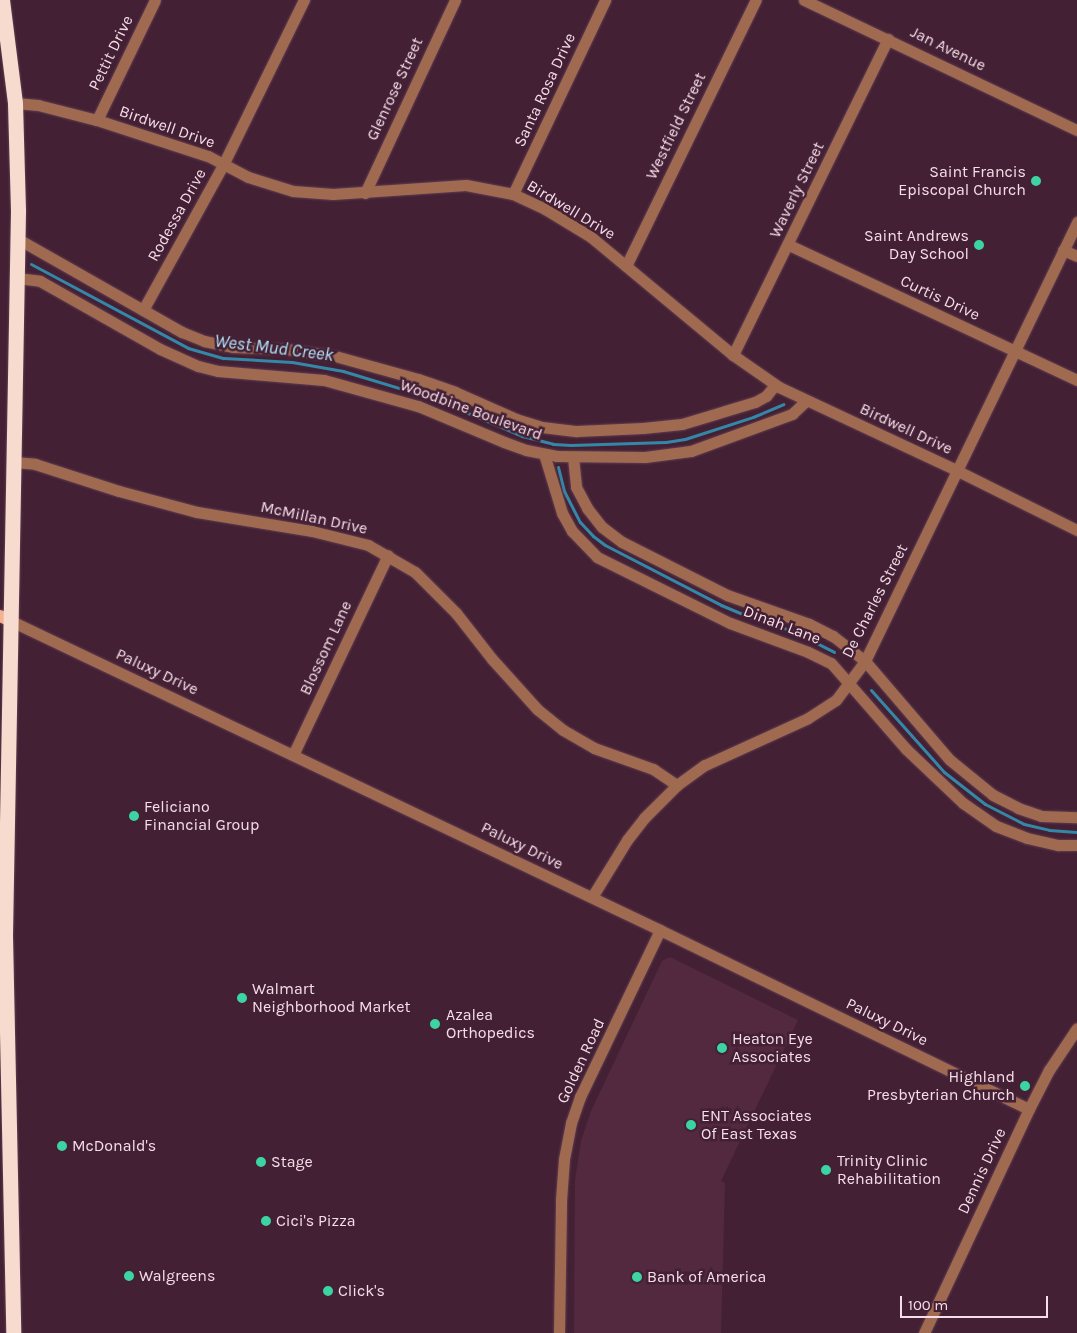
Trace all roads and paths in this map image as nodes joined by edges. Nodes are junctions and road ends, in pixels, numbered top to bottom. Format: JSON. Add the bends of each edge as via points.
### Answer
{"nodes":[{"id":1,"x":2,"y":0,"type":"edge"},
{"id":2,"x":155,"y":0,"type":"edge"},
{"id":3,"x":304,"y":0,"type":"edge"},
{"id":4,"x":455,"y":0,"type":"edge"},
{"id":5,"x":605,"y":0,"type":"edge"},
{"id":6,"x":756,"y":0,"type":"edge"},
{"id":7,"x":804,"y":0,"type":"edge"},
{"id":8,"x":888,"y":38,"type":"junction"},
{"id":9,"x":15,"y":103,"type":"junction"},
{"id":10,"x":97,"y":120,"type":"junction"},
{"id":11,"x":1077,"y":130,"type":"edge"},
{"id":12,"x":223,"y":165,"type":"junction"},
{"id":13,"x":365,"y":193,"type":"junction"},
{"id":14,"x":514,"y":194,"type":"junction"},
{"id":15,"x":1077,"y":222,"type":"edge"},
{"id":16,"x":18,"y":239,"type":"junction"},
{"id":17,"x":789,"y":246,"type":"junction"},
{"id":18,"x":1063,"y":250,"type":"junction"},
{"id":19,"x":1077,"y":256,"type":"edge"},
{"id":20,"x":626,"y":266,"type":"junction"},
{"id":21,"x":17,"y":278,"type":"junction"},
{"id":22,"x":143,"y":310,"type":"junction"},
{"id":23,"x":1016,"y":351,"type":"junction"},
{"id":24,"x":733,"y":355,"type":"junction"},
{"id":25,"x":1077,"y":380,"type":"edge"},
{"id":26,"x":775,"y":385,"type":"junction"},
{"id":27,"x":806,"y":401,"type":"junction"},
{"id":28,"x":544,"y":454,"type":"junction"},
{"id":29,"x":573,"y":457,"type":"junction"},
{"id":30,"x":14,"y":462,"type":"junction"},
{"id":31,"x":958,"y":471,"type":"junction"},
{"id":32,"x":1077,"y":530,"type":"edge"},
{"id":33,"x":388,"y":555,"type":"junction"},
{"id":34,"x":5,"y":618,"type":"edge"},
{"id":35,"x":865,"y":661,"type":"junction"},
{"id":36,"x":849,"y":683,"type":"junction"},
{"id":37,"x":293,"y":755,"type":"junction"},
{"id":38,"x":677,"y":785,"type":"junction"},
{"id":39,"x":1077,"y":818,"type":"edge"},
{"id":40,"x":1077,"y":846,"type":"edge"},
{"id":41,"x":592,"y":897,"type":"junction"},
{"id":42,"x":660,"y":930,"type":"junction"},
{"id":43,"x":1077,"y":1028,"type":"edge"},
{"id":44,"x":1029,"y":1110,"type":"junction"},
{"id":45,"x":12,"y":1306,"type":"junction"},
{"id":46,"x":13,"y":1333,"type":"edge"},
{"id":47,"x":24,"y":1333,"type":"edge"},
{"id":48,"x":559,"y":1333,"type":"edge"},
{"id":49,"x":924,"y":1333,"type":"edge"}],
"edges":[{"from":1,"to":9,"type":"highway"},
{"from":2,"to":10,"type":"street","name":"Pettit Drive"},
{"from":3,"to":12,"type":"street","name":"Rodessa Drive"},
{"from":4,"to":13,"type":"street","name":"Glenrose Street"},
{"from":5,"to":14,"type":"street","name":"Santa Rosa Drive"},
{"from":6,"to":20,"type":"street","name":"Westfield Street"},
{"from":7,"to":8,"type":"street","name":"Jan Avenue"},
{"from":8,"to":11,"type":"street","name":"Jan Avenue"},
{"from":8,"to":17,"type":"street","name":"Waverly Street"},
{"from":9,"to":10,"type":"street","name":"Birdwell Drive","via":[[38,105]]},
{"from":9,"to":16,"type":"highway"},
{"from":10,"to":12,"type":"street","name":"Birdwell Drive","via":[[208,156]]},
{"from":12,"to":13,"type":"street","name":"Birdwell Drive","via":[[248,177],[293,190]]},
{"from":12,"to":22,"type":"street","name":"Rodessa Drive"},
{"from":13,"to":14,"type":"street","name":"Birdwell Drive","via":[[466,186]]},
{"from":14,"to":20,"type":"street","name":"Birdwell Drive","via":[[591,237]]},
{"from":15,"to":18,"type":"street","name":"De Charles Street"},
{"from":16,"to":21,"type":"highway"},
{"from":16,"to":22,"type":"street","name":"Woodbine Boulevard"},
{"from":17,"to":23,"type":"street","name":"Curtis Drive"},
{"from":17,"to":24,"type":"street","name":"Waverly Street"},
{"from":18,"to":19,"type":"street"},
{"from":18,"to":23,"type":"street","name":"De Charles Street"},
{"from":20,"to":24,"type":"street","name":"Birdwell Drive"},
{"from":21,"to":28,"type":"street","name":"Woodbine Boulevard","via":[[40,281],[160,349],[198,366],[218,371],[324,380],[418,406],[504,442]]},
{"from":21,"to":30,"type":"highway"},
{"from":22,"to":26,"type":"street","name":"Woodbine Boulevard","via":[[204,341],[233,347],[286,349],[335,356],[408,376],[455,392],[516,419],[556,429],[682,424],[755,402],[766,396]]},
{"from":23,"to":25,"type":"street","name":"Curtis Drive"},
{"from":23,"to":31,"type":"street","name":"De Charles Street"},
{"from":24,"to":26,"type":"street","name":"Birdwell Drive"},
{"from":26,"to":27,"type":"street","name":"Birdwell Drive"},
{"from":27,"to":29,"type":"street","name":"Woodbine Boulevard","via":[[792,414],[691,451],[646,457]]},
{"from":27,"to":31,"type":"street","name":"Birdwell Drive"},
{"from":28,"to":29,"type":"street","name":"Woodbine Boulevard"},
{"from":28,"to":36,"type":"street","name":"Dinah Lane","via":[[562,513],[572,531],[597,557],[730,623],[831,663]]},
{"from":29,"to":35,"type":"street","name":"Dinah Lane","via":[[576,487],[587,508],[602,527],[622,542],[728,595],[809,624],[849,646]]},
{"from":30,"to":33,"type":"street","name":"McMillan Drive","via":[[35,464],[197,512],[348,538]]},
{"from":30,"to":34,"type":"highway"},
{"from":31,"to":32,"type":"street","name":"Birdwell Drive"},
{"from":31,"to":35,"type":"street","name":"De Charles Street"},
{"from":33,"to":37,"type":"street","name":"Blossom Lane"},
{"from":33,"to":38,"type":"street","name":"McMillan Drive","via":[[416,572],[433,589],[537,709],[563,730],[594,748],[653,770]]},
{"from":34,"to":37,"type":"street","name":"Paluxy Drive"},
{"from":34,"to":45,"type":"highway","via":[[5,936]]},
{"from":35,"to":36,"type":"street","name":"De Charles Street"},
{"from":35,"to":39,"type":"street","name":"Dinah Lane","via":[[950,760],[993,795],[1041,816]]},
{"from":36,"to":38,"type":"street","name":"De Charles Street","via":[[836,700],[808,718],[705,764]]},
{"from":36,"to":40,"type":"street","name":"Dinah Lane","via":[[906,750],[963,803],[996,826],[1027,838]]},
{"from":37,"to":41,"type":"street","name":"Paluxy Drive"},
{"from":38,"to":41,"type":"street","name":"De Charles Street","via":[[626,840]]},
{"from":41,"to":42,"type":"street","name":"Paluxy Drive"},
{"from":42,"to":44,"type":"street","name":"Paluxy Drive"},
{"from":42,"to":48,"type":"street","name":"Golden Road","via":[[580,1097],[571,1123],[561,1200]]},
{"from":43,"to":44,"type":"street","name":"Dennis Drive","via":[[1049,1070]]},
{"from":44,"to":49,"type":"street","name":"Dennis Drive"},
{"from":45,"to":46,"type":"highway"},
{"from":45,"to":47,"type":"highway"}]}
